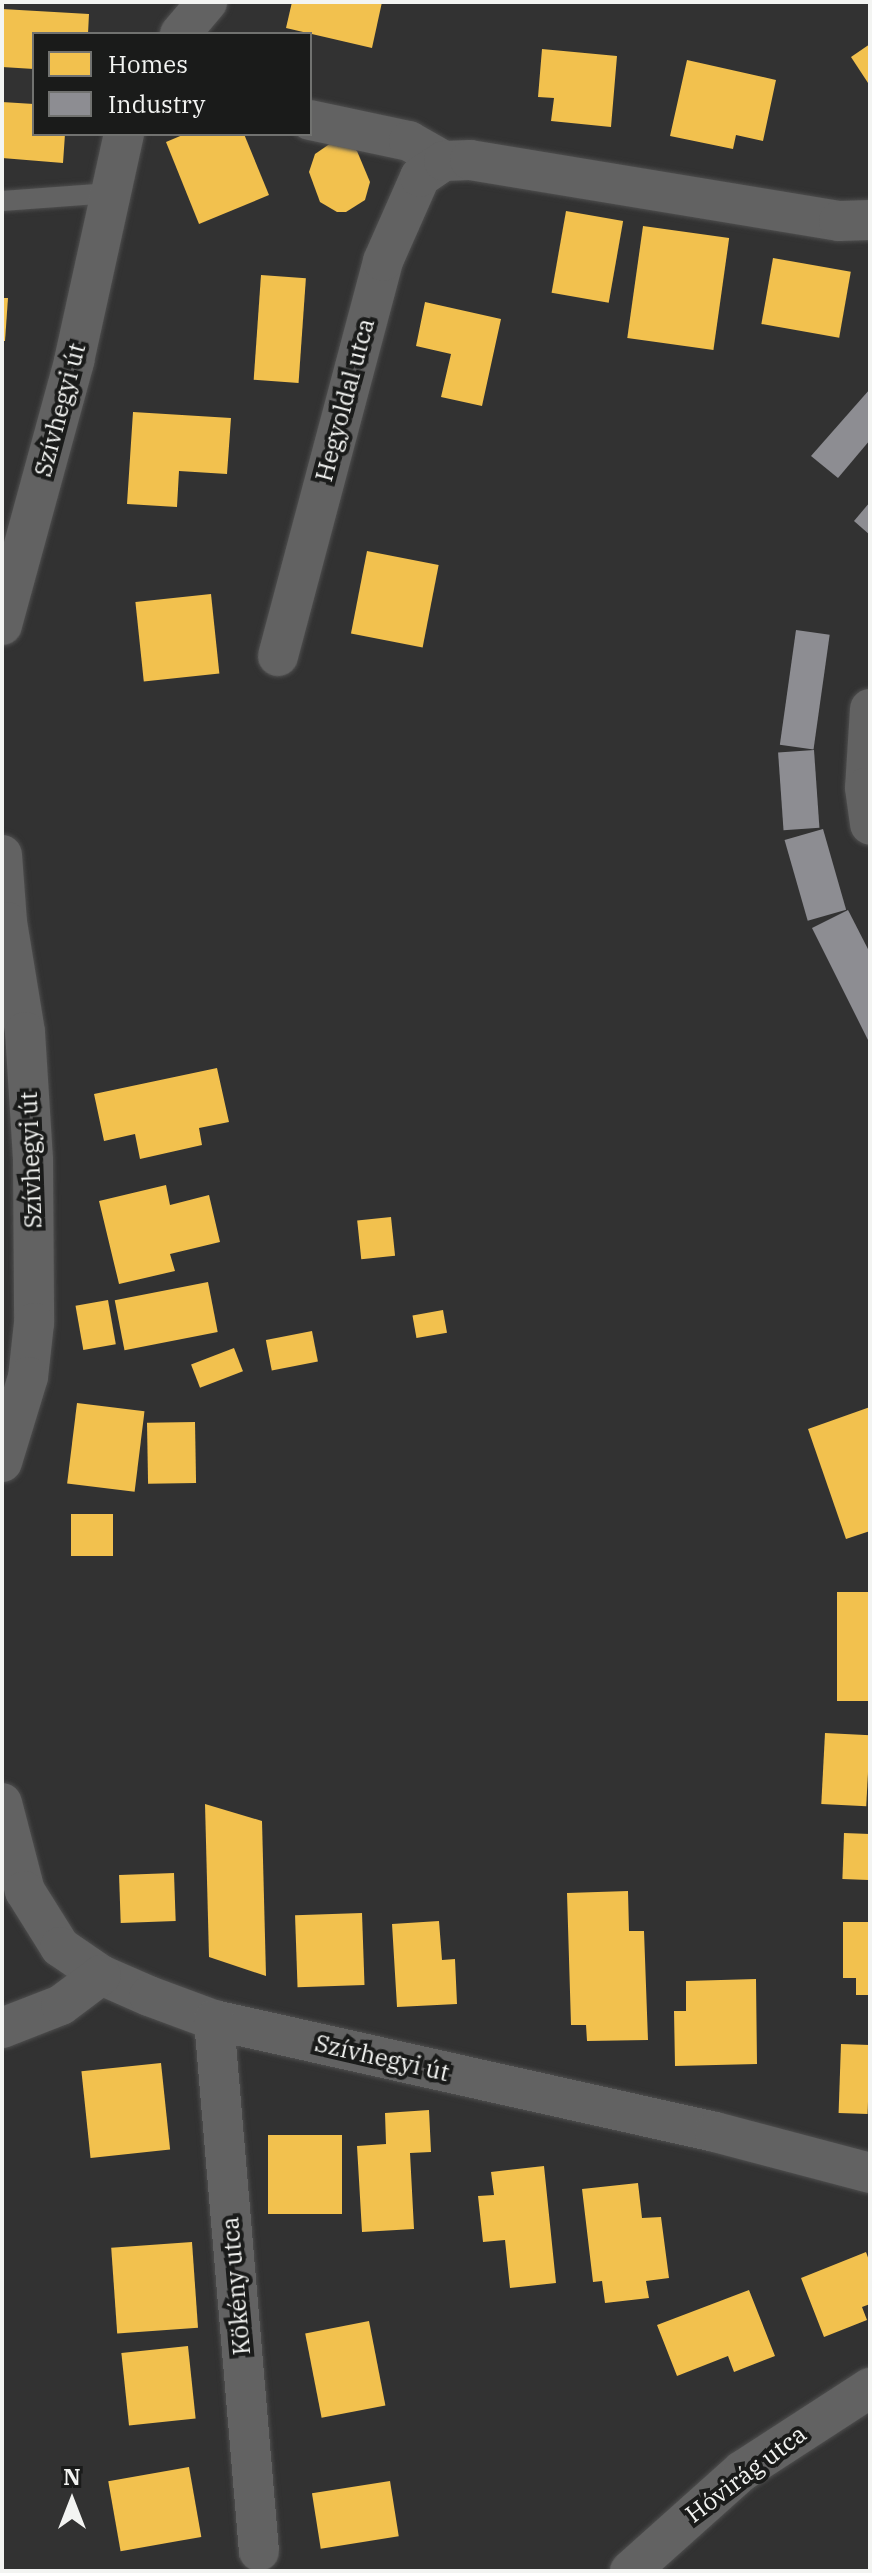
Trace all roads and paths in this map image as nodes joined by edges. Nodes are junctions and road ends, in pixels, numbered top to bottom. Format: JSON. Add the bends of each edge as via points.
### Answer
{"nodes":[{"id":1,"x":207,"y":2,"type":"edge"},
{"id":2,"x":182,"y":32,"type":"edge"},
{"id":3,"x":312,"y":120,"type":"edge"},
{"id":4,"x":124,"y":136,"type":"edge"},
{"id":5,"x":444,"y":161,"type":"junction"},
{"id":6,"x":111,"y":193,"type":"junction"},
{"id":7,"x":2,"y":201,"type":"edge"},
{"id":8,"x":870,"y":220,"type":"edge"},
{"id":9,"x":2,"y":625,"type":"edge"},
{"id":10,"x":278,"y":656,"type":"dead end"},
{"id":11,"x":870,"y":709,"type":"edge"},
{"id":12,"x":870,"y":825,"type":"edge"},
{"id":13,"x":2,"y":855,"type":"edge"},
{"id":14,"x":2,"y":1462,"type":"edge"},
{"id":15,"x":2,"y":1803,"type":"edge"},
{"id":16,"x":101,"y":1975,"type":"junction"},
{"id":17,"x":214,"y":2020,"type":"junction"},
{"id":18,"x":2,"y":2028,"type":"edge"},
{"id":19,"x":870,"y":2173,"type":"edge"},
{"id":20,"x":870,"y":2388,"type":"edge"},
{"id":21,"x":259,"y":2551,"type":"dead end"},
{"id":22,"x":630,"y":2571,"type":"edge"}],
"edges":[{"from":1,"to":2,"type":"street"},
{"from":3,"to":5,"type":"street","via":[[409,141]]},
{"from":4,"to":6,"type":"street","name":"Szívhegyi út"},
{"from":5,"to":8,"type":"street","via":[[470,160],[839,221]]},
{"from":5,"to":10,"type":"street","name":"Hegyoldal utca","via":[[420,177],[383,261]]},
{"from":6,"to":7,"type":"lane"},
{"from":6,"to":9,"type":"street","name":"Szívhegyi út","via":[[74,361]]},
{"from":11,"to":12,"type":"street","via":[[865,788]]},
{"from":13,"to":14,"type":"street","name":"Szívhegyi út","via":[[25,1032],[33,1160],[34,1323],[28,1377]]},
{"from":15,"to":16,"type":"street","name":"Szívhegyi út","via":[[25,1891],[42,1923],[60,1947]]},
{"from":16,"to":17,"type":"street","name":"Szívhegyi út"},
{"from":16,"to":18,"type":"street","via":[[61,2005]]},
{"from":17,"to":19,"type":"street","name":"Szívhegyi út","via":[[715,2132]]},
{"from":17,"to":21,"type":"street","name":"Kökény utca"},
{"from":20,"to":22,"type":"street","name":"Hóvirág utca","via":[[742,2471]]}]}
